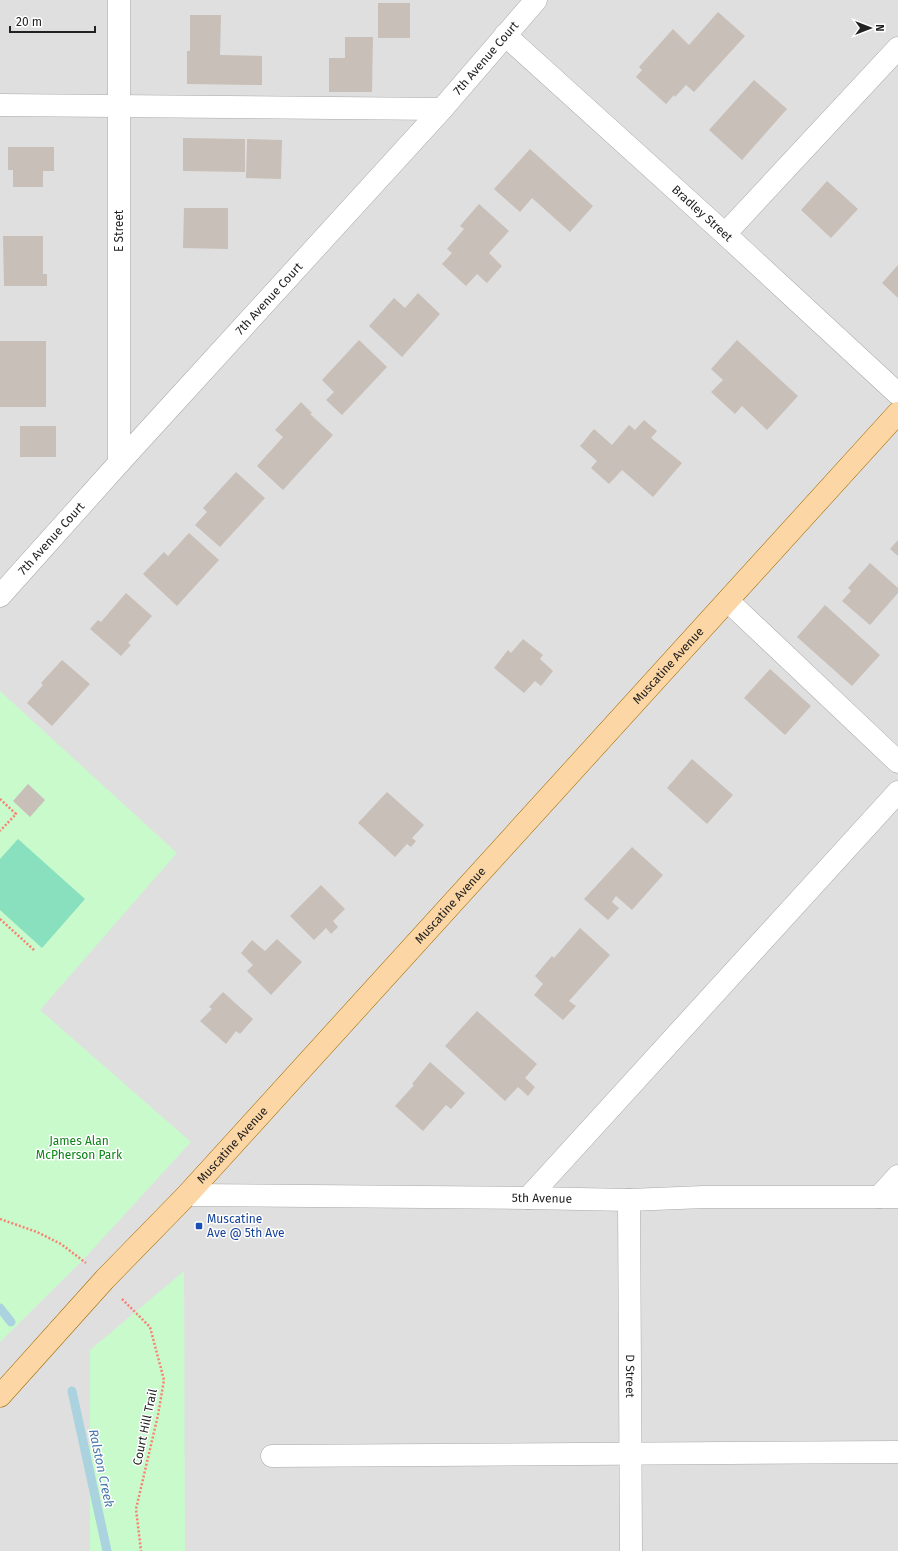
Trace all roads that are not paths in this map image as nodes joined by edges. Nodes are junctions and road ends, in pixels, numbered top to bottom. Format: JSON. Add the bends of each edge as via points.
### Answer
{"nodes":[{"id":1,"x":120,"y":0,"type":"edge"},
{"id":2,"x":536,"y":0,"type":"edge"},
{"id":3,"x":505,"y":35,"type":"junction"},
{"id":4,"x":898,"y":48,"type":"edge"},
{"id":5,"x":0,"y":105,"type":"edge"},
{"id":6,"x":119,"y":105,"type":"junction"},
{"id":7,"x":442,"y":109,"type":"junction"},
{"id":8,"x":725,"y":234,"type":"junction"},
{"id":9,"x":898,"y":394,"type":"edge"},
{"id":10,"x":898,"y":413,"type":"edge"},
{"id":11,"x":119,"y":463,"type":"junction"},
{"id":12,"x":3,"y":589,"type":"edge"},
{"id":13,"x":728,"y":600,"type":"junction"},
{"id":14,"x":898,"y":762,"type":"edge"},
{"id":15,"x":898,"y":792,"type":"edge"},
{"id":16,"x":898,"y":1176,"type":"edge"},
{"id":17,"x":187,"y":1195,"type":"junction"},
{"id":18,"x":889,"y":1197,"type":"edge"},
{"id":19,"x":528,"y":1198,"type":"junction"},
{"id":20,"x":629,"y":1200,"type":"junction"},
{"id":21,"x":0,"y":1396,"type":"edge"},
{"id":22,"x":898,"y":1452,"type":"edge"},
{"id":23,"x":630,"y":1453,"type":"junction"},
{"id":24,"x":272,"y":1456,"type":"dead end"},
{"id":25,"x":631,"y":1551,"type":"edge"}],
"edges":[{"from":1,"to":6,"type":"street","name":"E Street"},
{"from":2,"to":3,"type":"street","name":"7th Avenue Court"},
{"from":3,"to":7,"type":"street","name":"7th Avenue Court"},
{"from":3,"to":8,"type":"street","name":"Bradley Street"},
{"from":4,"to":8,"type":"street"},
{"from":5,"to":6,"type":"street"},
{"from":6,"to":7,"type":"street"},
{"from":6,"to":11,"type":"street","name":"E Street"},
{"from":7,"to":11,"type":"street","name":"7th Avenue Court"},
{"from":8,"to":9,"type":"street","name":"Bradley Street"},
{"from":10,"to":13,"type":"main road","name":"Muscatine Avenue"},
{"from":11,"to":12,"type":"street","name":"7th Avenue Court"},
{"from":13,"to":14,"type":"street"},
{"from":13,"to":17,"type":"main road","name":"Muscatine Avenue"},
{"from":15,"to":19,"type":"street"},
{"from":16,"to":18,"type":"street"},
{"from":17,"to":19,"type":"street","name":"5th Avenue"},
{"from":17,"to":21,"type":"main road","name":"Muscatine Avenue","via":[[105,1279]]},
{"from":18,"to":20,"type":"street","name":"5th Avenue","via":[[704,1197]]},
{"from":19,"to":20,"type":"street","name":"5th Avenue"},
{"from":20,"to":23,"type":"street","name":"D Street"},
{"from":22,"to":23,"type":"street"},
{"from":23,"to":24,"type":"street"},
{"from":23,"to":25,"type":"street","name":"D Street"}]}
